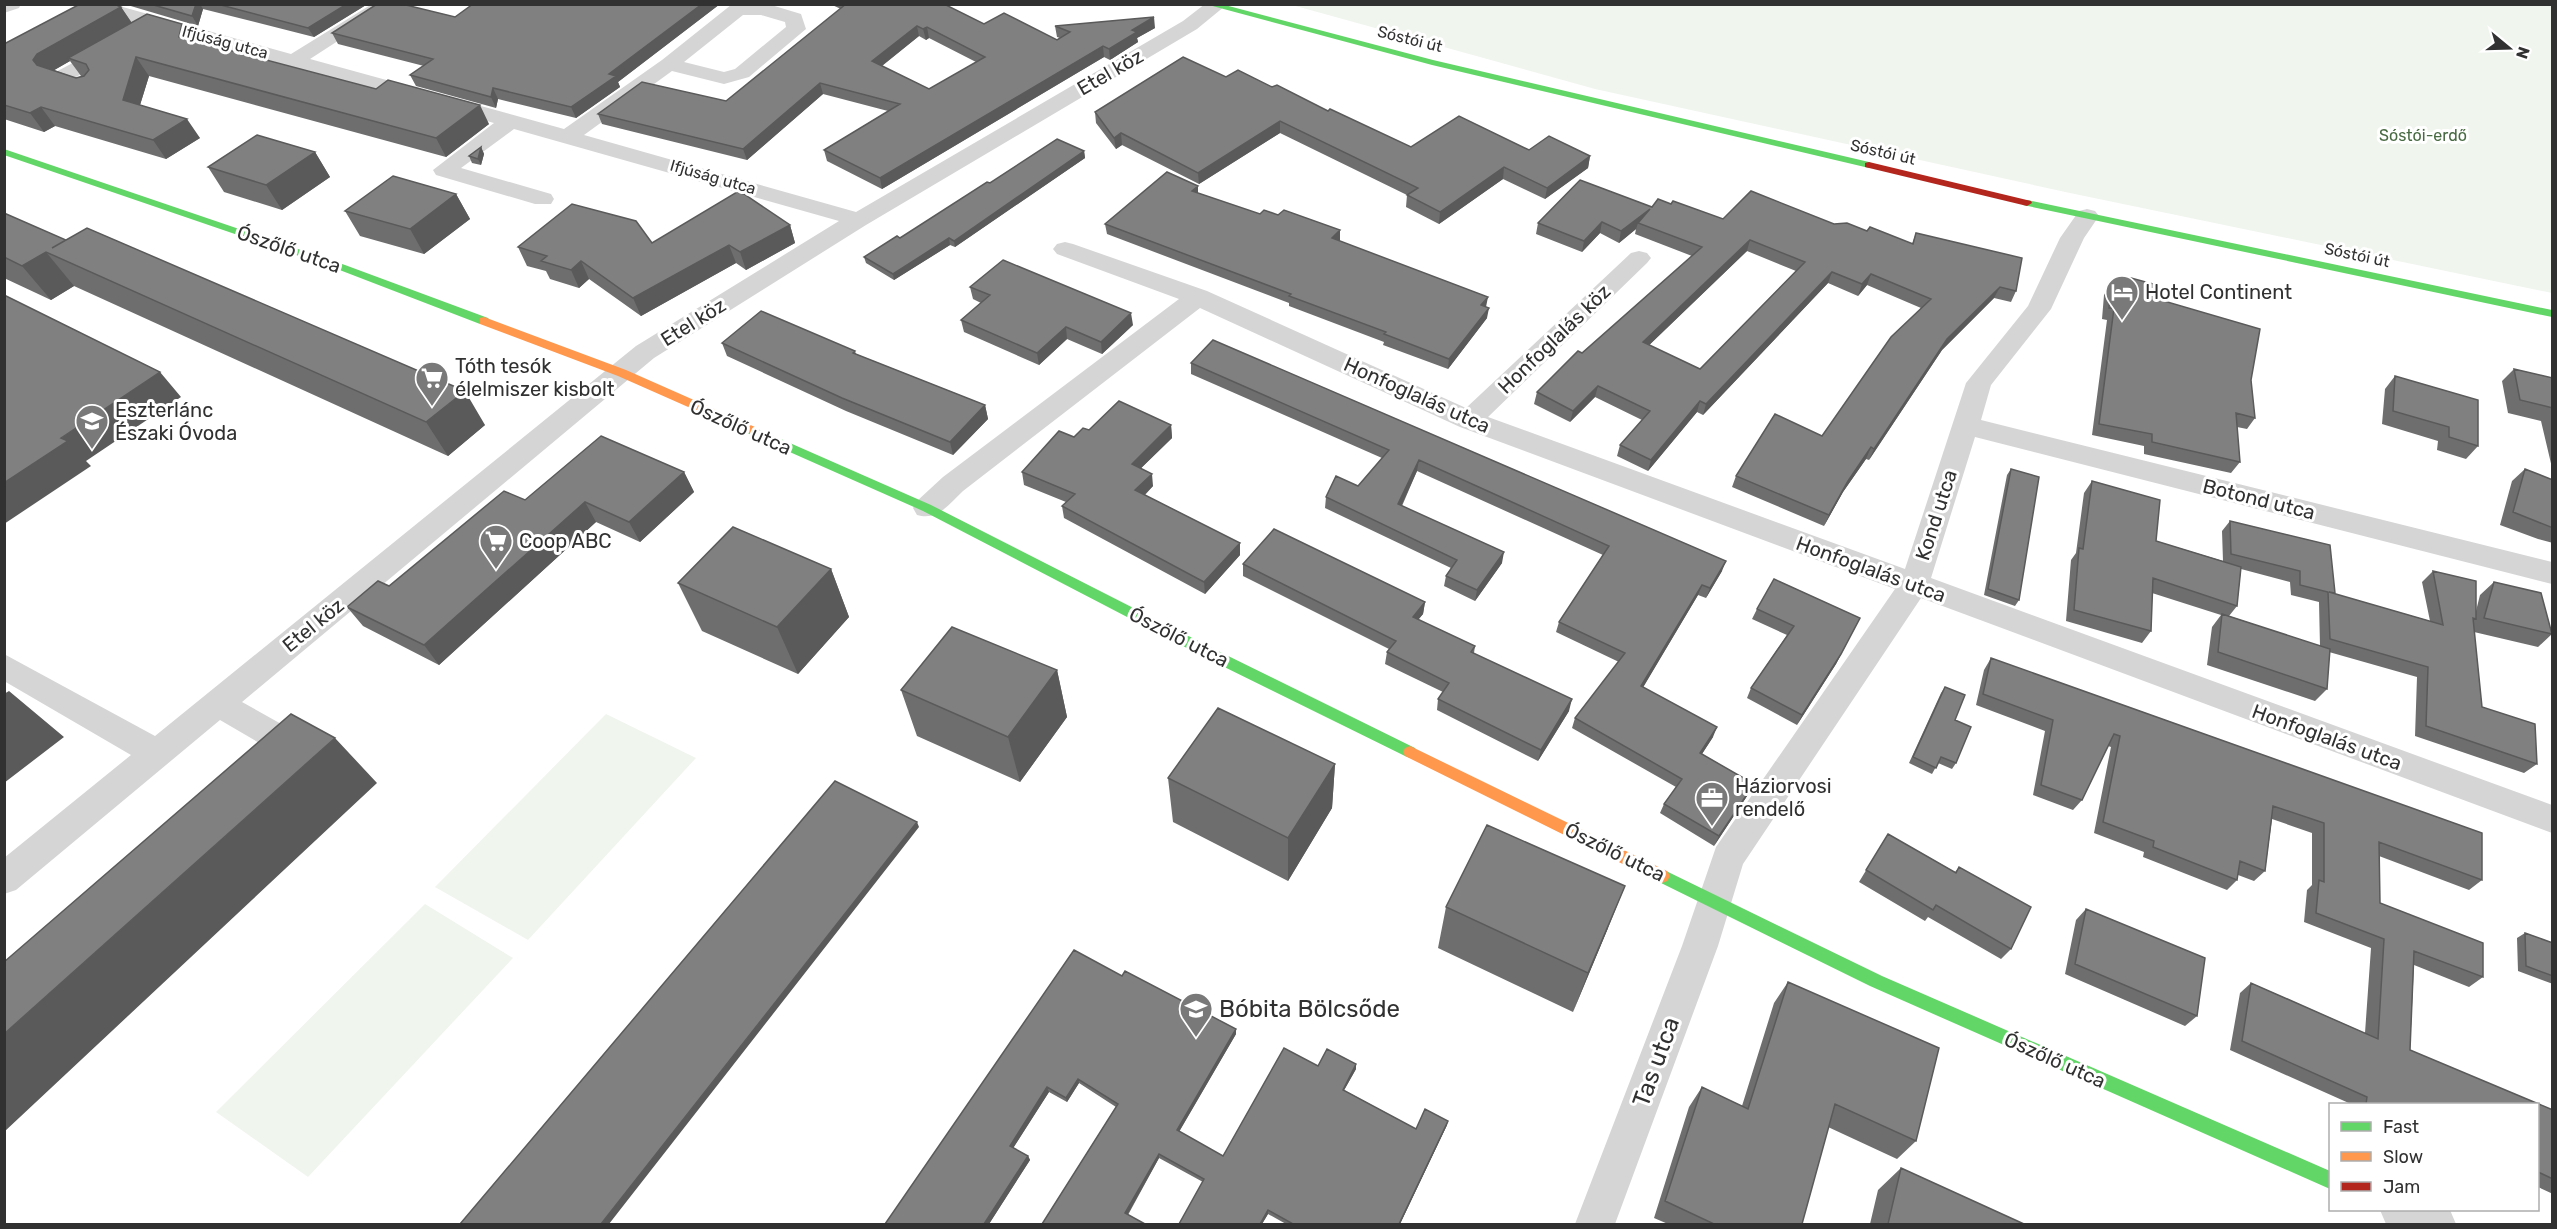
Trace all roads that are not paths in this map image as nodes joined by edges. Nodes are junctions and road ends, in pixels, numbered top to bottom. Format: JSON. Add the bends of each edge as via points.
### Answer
{"nodes":[{"id":1,"x":12,"y":4,"type":"edge"},
{"id":2,"x":88,"y":4,"type":"edge"},
{"id":3,"x":386,"y":4,"type":"edge"},
{"id":4,"x":1212,"y":5,"type":"edge"},
{"id":5,"x":4,"y":7,"type":"edge"},
{"id":6,"x":156,"y":23,"type":"junction"},
{"id":7,"x":295,"y":60,"type":"junction"},
{"id":8,"x":669,"y":64,"type":"junction"},
{"id":9,"x":90,"y":88,"type":"edge"},
{"id":10,"x":511,"y":121,"type":"junction"},
{"id":11,"x":568,"y":136,"type":"junction"},
{"id":12,"x":4,"y":152,"type":"edge"},
{"id":13,"x":543,"y":199,"type":"dead end"},
{"id":14,"x":2087,"y":216,"type":"junction"},
{"id":15,"x":858,"y":220,"type":"junction"},
{"id":16,"x":1065,"y":249,"type":"dead end"},
{"id":17,"x":1639,"y":258,"type":"dead end"},
{"id":18,"x":1198,"y":297,"type":"junction"},
{"id":19,"x":2553,"y":314,"type":"edge"},
{"id":20,"x":622,"y":373,"type":"junction"},
{"id":21,"x":1469,"y":420,"type":"junction"},
{"id":22,"x":1965,"y":425,"type":"junction"},
{"id":23,"x":927,"y":508,"type":"junction"},
{"id":24,"x":2553,"y":573,"type":"edge"},
{"id":25,"x":1914,"y":585,"type":"junction"},
{"id":26,"x":4,"y":666,"type":"edge"},
{"id":27,"x":217,"y":703,"type":"junction"},
{"id":28,"x":156,"y":753,"type":"junction"},
{"id":29,"x":284,"y":779,"type":"edge"},
{"id":30,"x":2553,"y":819,"type":"edge"},
{"id":31,"x":4,"y":879,"type":"edge"},
{"id":32,"x":1717,"y":901,"type":"junction"},
{"id":33,"x":2329,"y":1179,"type":"edge"},
{"id":34,"x":2405,"y":1211,"type":"edge"},
{"id":35,"x":1595,"y":1224,"type":"edge"},
{"id":36,"x":2436,"y":1224,"type":"edge"}],
"edges":[{"from":1,"to":5,"type":"street"},
{"from":2,"to":6,"type":"street","name":"Ifjúság utca"},
{"from":3,"to":7,"type":"street","name":"Ifjúság utca"},
{"from":4,"to":14,"type":"street","name":"Sóstói út","via":[[1628,110]]},
{"from":4,"to":15,"type":"street","name":"Etel köz","via":[[1190,25]]},
{"from":6,"to":7,"type":"street","name":"Ifjúság utca"},
{"from":6,"to":9,"type":"street","name":"Ifjúság utca","via":[[59,78]]},
{"from":7,"to":10,"type":"street","name":"Ifjúság utca"},
{"from":8,"to":8,"type":"street","via":[[738,9],[762,9],[794,18],[796,29],[742,73],[724,78]]},
{"from":8,"to":11,"type":"street"},
{"from":10,"to":11,"type":"street","name":"Ifjúság utca"},
{"from":10,"to":13,"type":"street","via":[[444,170]]},
{"from":11,"to":15,"type":"street","name":"Ifjúság utca"},
{"from":12,"to":20,"type":"street","name":"Ószőlő utca","via":[[341,267]]},
{"from":14,"to":19,"type":"street","name":"Sóstói út"},
{"from":14,"to":22,"type":"street","name":"Kond utca","via":[[2072,238],[2039,309],[1979,383]]},
{"from":15,"to":20,"type":"street","name":"Etel köz","via":[[645,352]]},
{"from":16,"to":18,"type":"street","name":"Honfoglalás utca"},
{"from":17,"to":21,"type":"street","name":"Honfoglalás köz"},
{"from":18,"to":21,"type":"street","name":"Honfoglalás utca"},
{"from":18,"to":23,"type":"street"},
{"from":20,"to":23,"type":"street","name":"Ószőlő utca"},
{"from":20,"to":27,"type":"street","name":"Etel köz"},
{"from":21,"to":25,"type":"street","name":"Honfoglalás utca"},
{"from":22,"to":24,"type":"street","name":"Botond utca"},
{"from":22,"to":25,"type":"street","name":"Kond utca"},
{"from":23,"to":32,"type":"street","name":"Ószőlő utca","via":[[1211,654]]},
{"from":25,"to":30,"type":"street","name":"Honfoglalás utca"},
{"from":25,"to":32,"type":"street","name":"Kond utca","via":[[1728,858]]},
{"from":26,"to":28,"type":"street"},
{"from":27,"to":28,"type":"street","name":"Etel köz"},
{"from":27,"to":29,"type":"street","via":[[310,756]]},
{"from":28,"to":31,"type":"street","name":"Etel köz"},
{"from":32,"to":33,"type":"street","name":"Ószőlő utca","via":[[1876,981]]},
{"from":32,"to":35,"type":"street","name":"Tas utca"},
{"from":34,"to":36,"type":"street"}]}
